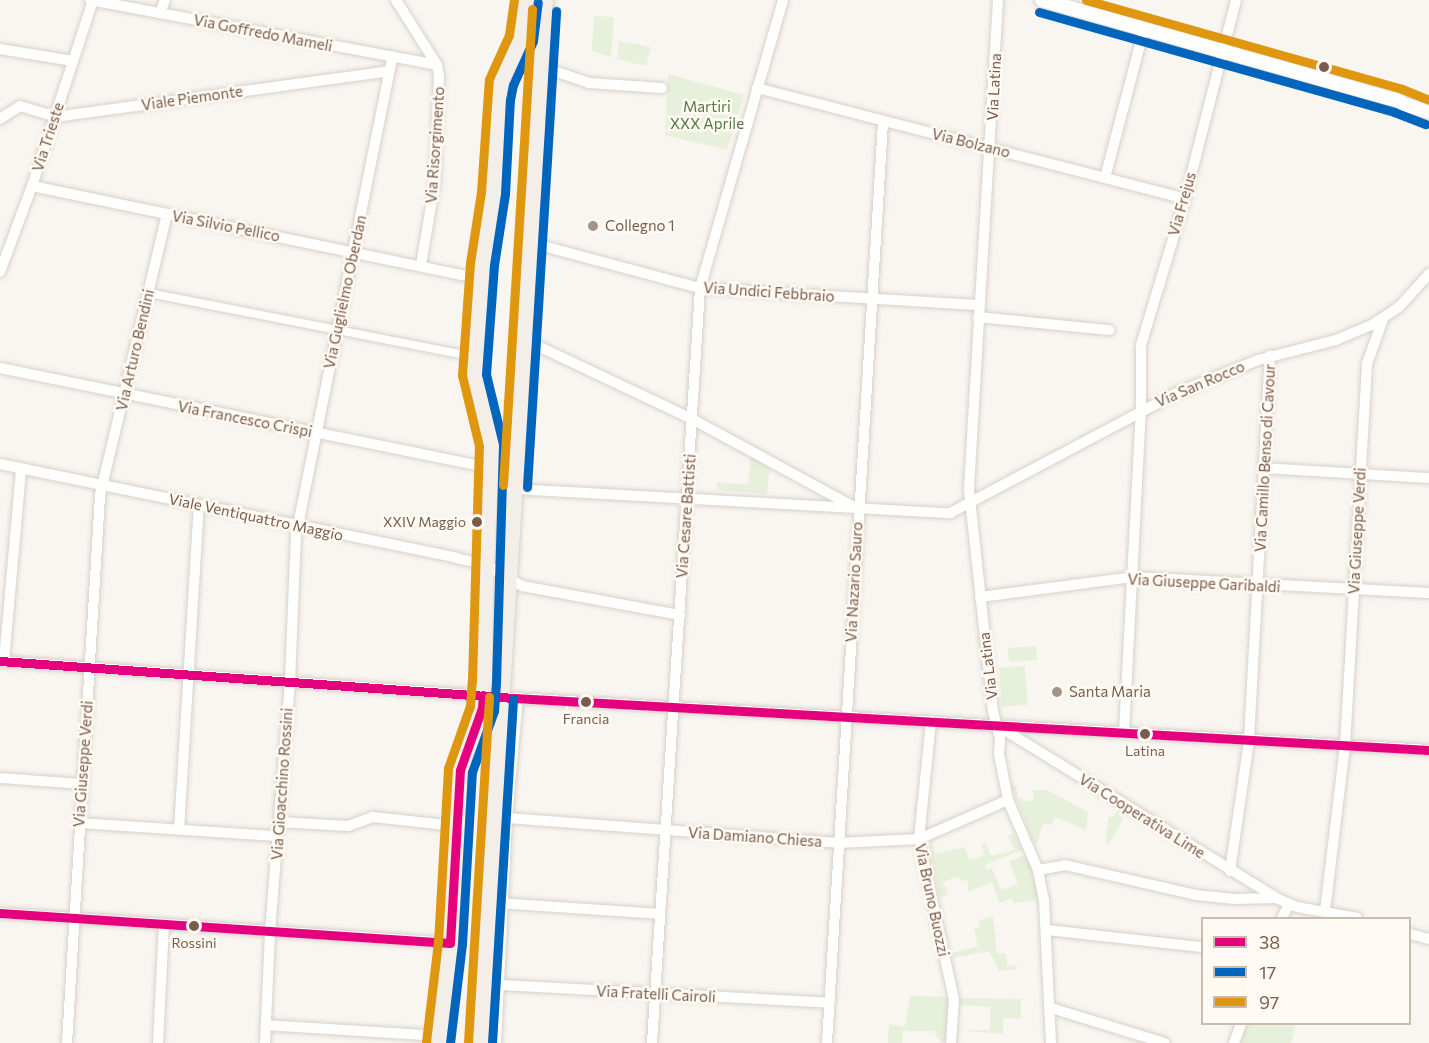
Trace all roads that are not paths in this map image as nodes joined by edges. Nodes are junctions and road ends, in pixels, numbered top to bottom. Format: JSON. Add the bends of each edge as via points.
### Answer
{"nodes":[{"id":1,"x":92,"y":0,"type":"edge"},
{"id":2,"x":165,"y":0,"type":"edge"},
{"id":3,"x":396,"y":0,"type":"edge"},
{"id":4,"x":526,"y":0,"type":"edge"},
{"id":5,"x":545,"y":0,"type":"edge"},
{"id":6,"x":783,"y":0,"type":"edge"},
{"id":7,"x":998,"y":0,"type":"edge"},
{"id":8,"x":1042,"y":0,"type":"edge"},
{"id":9,"x":1236,"y":0,"type":"edge"},
{"id":10,"x":160,"y":13,"type":"junction"},
{"id":11,"x":1144,"y":28,"type":"junction"},
{"id":12,"x":0,"y":49,"type":"edge"},
{"id":13,"x":1223,"y":51,"type":"junction"},
{"id":14,"x":392,"y":57,"type":"junction"},
{"id":15,"x":73,"y":61,"type":"junction"},
{"id":16,"x":437,"y":65,"type":"junction"},
{"id":17,"x":389,"y":71,"type":"junction"},
{"id":18,"x":541,"y":71,"type":"junction"},
{"id":19,"x":757,"y":87,"type":"junction"},
{"id":20,"x":662,"y":88,"type":"dead end"},
{"id":21,"x":1429,"y":112,"type":"edge"},
{"id":22,"x":55,"y":117,"type":"junction"},
{"id":23,"x":0,"y":119,"type":"edge"},
{"id":24,"x":883,"y":122,"type":"junction"},
{"id":25,"x":991,"y":148,"type":"junction"},
{"id":26,"x":1105,"y":178,"type":"junction"},
{"id":27,"x":32,"y":186,"type":"junction"},
{"id":28,"x":1185,"y":200,"type":"junction"},
{"id":29,"x":167,"y":214,"type":"junction"},
{"id":30,"x":528,"y":242,"type":"junction"},
{"id":31,"x":354,"y":252,"type":"junction"},
{"id":32,"x":421,"y":266,"type":"junction"},
{"id":33,"x":0,"y":272,"type":"edge"},
{"id":34,"x":1429,"y":274,"type":"edge"},
{"id":35,"x":472,"y":277,"type":"dead end"},
{"id":36,"x":700,"y":288,"type":"junction"},
{"id":37,"x":148,"y":293,"type":"junction"},
{"id":38,"x":871,"y":299,"type":"junction"},
{"id":39,"x":979,"y":305,"type":"junction"},
{"id":40,"x":978,"y":317,"type":"junction"},
{"id":41,"x":1383,"y":319,"type":"junction"},
{"id":42,"x":338,"y":330,"type":"junction"},
{"id":43,"x":1109,"y":330,"type":"dead end"},
{"id":44,"x":523,"y":339,"type":"junction"},
{"id":45,"x":1270,"y":356,"type":"junction"},
{"id":46,"x":476,"y":357,"type":"junction"},
{"id":47,"x":0,"y":368,"type":"edge"},
{"id":48,"x":125,"y":394,"type":"junction"},
{"id":49,"x":1141,"y":410,"type":"junction"},
{"id":50,"x":692,"y":419,"type":"junction"},
{"id":51,"x":316,"y":433,"type":"junction"},
{"id":52,"x":0,"y":464,"type":"edge"},
{"id":53,"x":490,"y":468,"type":"junction"},
{"id":54,"x":1264,"y":468,"type":"junction"},
{"id":55,"x":21,"y":469,"type":"junction"},
{"id":56,"x":1359,"y":473,"type":"junction"},
{"id":57,"x":1429,"y":478,"type":"edge"},
{"id":58,"x":102,"y":485,"type":"junction"},
{"id":59,"x":515,"y":489,"type":"junction"},
{"id":60,"x":687,"y":497,"type":"junction"},
{"id":61,"x":969,"y":502,"type":"junction"},
{"id":62,"x":199,"y":505,"type":"junction"},
{"id":63,"x":859,"y":509,"type":"junction"},
{"id":64,"x":298,"y":525,"type":"junction"},
{"id":65,"x":486,"y":565,"type":"junction"},
{"id":66,"x":509,"y":577,"type":"junction"},
{"id":67,"x":1133,"y":577,"type":"junction"},
{"id":68,"x":1258,"y":586,"type":"junction"},
{"id":69,"x":1354,"y":590,"type":"junction"},
{"id":70,"x":1429,"y":593,"type":"edge"},
{"id":71,"x":980,"y":597,"type":"junction"},
{"id":72,"x":680,"y":615,"type":"junction"},
{"id":73,"x":2,"y":661,"type":"edge"},
{"id":74,"x":89,"y":666,"type":"junction"},
{"id":75,"x":189,"y":674,"type":"junction"},
{"id":76,"x":290,"y":681,"type":"junction"},
{"id":77,"x":483,"y":695,"type":"junction"},
{"id":78,"x":510,"y":697,"type":"junction"},
{"id":79,"x":675,"y":706,"type":"junction"},
{"id":80,"x":846,"y":717,"type":"junction"},
{"id":81,"x":931,"y":721,"type":"junction"},
{"id":82,"x":996,"y":725,"type":"junction"},
{"id":83,"x":1124,"y":732,"type":"junction"},
{"id":84,"x":1249,"y":740,"type":"junction"},
{"id":85,"x":1345,"y":746,"type":"junction"},
{"id":86,"x":1429,"y":750,"type":"edge"},
{"id":87,"x":0,"y":778,"type":"edge"},
{"id":88,"x":82,"y":784,"type":"junction"},
{"id":89,"x":1008,"y":800,"type":"junction"},
{"id":90,"x":500,"y":817,"type":"junction"},
{"id":91,"x":282,"y":822,"type":"junction"},
{"id":92,"x":79,"y":823,"type":"junction"},
{"id":93,"x":456,"y":826,"type":"junction"},
{"id":94,"x":179,"y":830,"type":"junction"},
{"id":95,"x":666,"y":831,"type":"junction"},
{"id":96,"x":278,"y":836,"type":"junction"},
{"id":97,"x":919,"y":839,"type":"junction"},
{"id":98,"x":838,"y":843,"type":"junction"},
{"id":99,"x":1038,"y":870,"type":"junction"},
{"id":100,"x":1230,"y":871,"type":"junction"},
{"id":101,"x":1276,"y":898,"type":"junction"},
{"id":102,"x":496,"y":903,"type":"junction"},
{"id":103,"x":1289,"y":904,"type":"junction"},
{"id":104,"x":1325,"y":911,"type":"junction"},
{"id":105,"x":0,"y":913,"type":"edge"},
{"id":106,"x":660,"y":914,"type":"junction"},
{"id":107,"x":74,"y":917,"type":"junction"},
{"id":108,"x":1282,"y":917,"type":"edge"},
{"id":109,"x":1352,"y":917,"type":"edge"},
{"id":110,"x":164,"y":924,"type":"junction"},
{"id":111,"x":1047,"y":930,"type":"junction"},
{"id":112,"x":270,"y":932,"type":"junction"},
{"id":113,"x":1411,"y":934,"type":"edge"},
{"id":114,"x":1429,"y":939,"type":"edge"},
{"id":115,"x":450,"y":943,"type":"junction"},
{"id":116,"x":1201,"y":947,"type":"edge"},
{"id":117,"x":491,"y":984,"type":"junction"},
{"id":118,"x":655,"y":994,"type":"junction"},
{"id":119,"x":829,"y":1003,"type":"junction"},
{"id":120,"x":1051,"y":1008,"type":"junction"},
{"id":121,"x":266,"y":1025,"type":"junction"},
{"id":122,"x":1240,"y":1025,"type":"edge"},
{"id":123,"x":388,"y":1037,"type":"edge"},
{"id":124,"x":439,"y":1039,"type":"edge"},
{"id":125,"x":67,"y":1043,"type":"edge"},
{"id":126,"x":158,"y":1043,"type":"edge"},
{"id":127,"x":265,"y":1043,"type":"edge"},
{"id":128,"x":480,"y":1043,"type":"edge"},
{"id":129,"x":496,"y":1043,"type":"edge"},
{"id":130,"x":652,"y":1043,"type":"edge"},
{"id":131,"x":827,"y":1043,"type":"edge"},
{"id":132,"x":951,"y":1043,"type":"edge"},
{"id":133,"x":1052,"y":1043,"type":"edge"},
{"id":134,"x":1165,"y":1043,"type":"edge"},
{"id":135,"x":1234,"y":1043,"type":"edge"}],
"edges":[{"from":1,"to":10,"type":"street","name":"Via Goffredo Mameli"},
{"from":1,"to":15,"type":"street","name":"Via Trieste"},
{"from":2,"to":10,"type":"street"},
{"from":3,"to":16,"type":"street","name":"Via Risorgimento"},
{"from":4,"to":46,"type":"main road","via":[[521,38],[501,81],[498,99],[494,193],[482,264]]},
{"from":5,"to":18,"type":"main road"},
{"from":6,"to":19,"type":"street","name":"Via Cesare Battisti"},
{"from":7,"to":25,"type":"street","name":"Via Latina"},
{"from":8,"to":11,"type":"street"},
{"from":9,"to":13,"type":"street","name":"Via Frejus"},
{"from":10,"to":14,"type":"street","name":"Via Goffredo Mameli"},
{"from":11,"to":13,"type":"street"},
{"from":11,"to":26,"type":"street"},
{"from":12,"to":15,"type":"street"},
{"from":13,"to":21,"type":"street"},
{"from":13,"to":28,"type":"street","name":"Via Frejus"},
{"from":14,"to":16,"type":"street","name":"Via Goffredo Mameli"},
{"from":14,"to":17,"type":"street","name":"Via Guglielmo Oberdan"},
{"from":15,"to":22,"type":"street","name":"Via Trieste"},
{"from":16,"to":32,"type":"street","name":"Via Risorgimento","via":[[435,182]]},
{"from":17,"to":22,"type":"street","name":"Viale Piemonte"},
{"from":17,"to":31,"type":"street","name":"Via Guglielmo Oberdan"},
{"from":18,"to":20,"type":"street","via":[[588,83]]},
{"from":18,"to":30,"type":"main road"},
{"from":19,"to":24,"type":"street","name":"Via Bolzano"},
{"from":19,"to":36,"type":"street","name":"Via Cesare Battisti"},
{"from":22,"to":23,"type":"street","name":"Viale Piemonte","via":[[20,106]]},
{"from":22,"to":27,"type":"street","name":"Via Trieste"},
{"from":24,"to":25,"type":"street","name":"Via Bolzano"},
{"from":24,"to":38,"type":"street","name":"Via Nazario Sauro"},
{"from":25,"to":26,"type":"street","name":"Via Bolzano"},
{"from":25,"to":39,"type":"street","name":"Via Latina"},
{"from":26,"to":28,"type":"street","name":"Via Bolzano"},
{"from":27,"to":29,"type":"street","name":"Via Silvio Pellico"},
{"from":27,"to":33,"type":"street","name":"Via Trieste"},
{"from":28,"to":49,"type":"street","name":"Via Frejus","via":[[1141,345]]},
{"from":29,"to":31,"type":"street","name":"Via Silvio Pellico"},
{"from":29,"to":37,"type":"street","name":"Via Arturo Bendini"},
{"from":30,"to":36,"type":"street","name":"Via Undici Febbraio"},
{"from":30,"to":44,"type":"main road"},
{"from":31,"to":32,"type":"street","name":"Via Silvio Pellico"},
{"from":31,"to":42,"type":"street","name":"Via Guglielmo Oberdan"},
{"from":32,"to":35,"type":"street","name":"Via Silvio Pellico"},
{"from":34,"to":41,"type":"street","name":"Via San Rocco"},
{"from":36,"to":38,"type":"street","name":"Via Undici Febbraio"},
{"from":36,"to":50,"type":"street","name":"Via Cesare Battisti"},
{"from":37,"to":42,"type":"street"},
{"from":37,"to":48,"type":"street","name":"Via Arturo Bendini"},
{"from":38,"to":39,"type":"street","name":"Via Undici Febbraio"},
{"from":38,"to":63,"type":"street","name":"Via Nazario Sauro"},
{"from":39,"to":40,"type":"street","name":"Via Latina"},
{"from":40,"to":43,"type":"street"},
{"from":40,"to":61,"type":"street","name":"Via Latina"},
{"from":41,"to":45,"type":"street","name":"Via San Rocco","via":[[1336,340]]},
{"from":41,"to":56,"type":"street","name":"Via Giuseppe Verdi","via":[[1367,364]]},
{"from":42,"to":46,"type":"street"},
{"from":42,"to":51,"type":"street","name":"Via Guglielmo Oberdan"},
{"from":44,"to":50,"type":"street"},
{"from":44,"to":59,"type":"main road"},
{"from":45,"to":49,"type":"street","name":"Via San Rocco","via":[[1209,378]]},
{"from":45,"to":54,"type":"street","name":"Via Camillo Benso di Cavour"},
{"from":46,"to":53,"type":"main road","via":[[474,375],[491,445]]},
{"from":47,"to":48,"type":"street","name":"Via Francesco Crispi"},
{"from":48,"to":51,"type":"street","name":"Via Francesco Crispi"},
{"from":48,"to":58,"type":"street","name":"Via Arturo Bendini"},
{"from":49,"to":61,"type":"street","name":"Via San Rocco"},
{"from":49,"to":67,"type":"street","name":"Via Frejus"},
{"from":50,"to":60,"type":"street","name":"Via Cesare Battisti"},
{"from":50,"to":63,"type":"street"},
{"from":51,"to":53,"type":"street","name":"Via Francesco Crispi"},
{"from":51,"to":64,"type":"street","name":"Via Guglielmo Oberdan"},
{"from":52,"to":55,"type":"street","name":"Viale Ventiquattro Maggio"},
{"from":53,"to":65,"type":"main road"},
{"from":54,"to":56,"type":"street"},
{"from":54,"to":68,"type":"street","name":"Via Camillo Benso di Cavour"},
{"from":55,"to":58,"type":"street","name":"Viale Ventiquattro Maggio"},
{"from":55,"to":73,"type":"street"},
{"from":56,"to":57,"type":"street"},
{"from":56,"to":69,"type":"street","name":"Via Giuseppe Verdi"},
{"from":58,"to":62,"type":"street","name":"Viale Ventiquattro Maggio"},
{"from":58,"to":74,"type":"street","name":"Via Giuseppe Verdi"},
{"from":59,"to":60,"type":"street","name":"Via San Rocco"},
{"from":59,"to":66,"type":"main road"},
{"from":60,"to":63,"type":"street","name":"Via San Rocco"},
{"from":60,"to":72,"type":"street","name":"Via Cesare Battisti"},
{"from":61,"to":63,"type":"street","name":"Via San Rocco","via":[[944,514]]},
{"from":61,"to":71,"type":"street","name":"Via Latina"},
{"from":62,"to":64,"type":"street","name":"Viale Ventiquattro Maggio"},
{"from":62,"to":75,"type":"street"},
{"from":63,"to":80,"type":"street","name":"Via Nazario Sauro"},
{"from":64,"to":65,"type":"street","name":"Viale Ventiquattro Maggio"},
{"from":64,"to":76,"type":"street","name":"Via Gioacchino Rossini"},
{"from":65,"to":66,"type":"street","name":"Viale Ventiquattro Maggio"},
{"from":65,"to":77,"type":"main road"},
{"from":66,"to":72,"type":"street","name":"Viale Ventiquattro Maggio","via":[[522,586]]},
{"from":66,"to":78,"type":"main road"},
{"from":67,"to":68,"type":"street","name":"Via Giuseppe Garibaldi"},
{"from":67,"to":71,"type":"street","name":"Via Giuseppe Garibaldi"},
{"from":67,"to":83,"type":"street","name":"Via Frejus"},
{"from":68,"to":69,"type":"street","name":"Via Giuseppe Garibaldi"},
{"from":68,"to":84,"type":"street","name":"Via Camillo Benso di Cavour"},
{"from":69,"to":70,"type":"street","name":"Via Giuseppe Garibaldi"},
{"from":69,"to":85,"type":"street","name":"Via Giuseppe Verdi"},
{"from":71,"to":82,"type":"street","name":"Via Latina"},
{"from":72,"to":79,"type":"street","name":"Via Cesare Battisti"},
{"from":73,"to":74,"type":"street"},
{"from":74,"to":75,"type":"street"},
{"from":74,"to":88,"type":"street","name":"Via Giuseppe Verdi"},
{"from":75,"to":76,"type":"street"},
{"from":75,"to":94,"type":"street"},
{"from":76,"to":77,"type":"street"},
{"from":76,"to":91,"type":"street","name":"Via Gioacchino Rossini"},
{"from":77,"to":78,"type":"street"},
{"from":77,"to":93,"type":"main road","via":[[460,770]]},
{"from":78,"to":79,"type":"street"},
{"from":78,"to":90,"type":"main road"},
{"from":79,"to":80,"type":"street"},
{"from":79,"to":95,"type":"street","name":"Via Cesare Battisti"},
{"from":80,"to":81,"type":"street"},
{"from":80,"to":98,"type":"street","name":"Via Nazario Sauro"},
{"from":81,"to":82,"type":"street"},
{"from":81,"to":97,"type":"street","name":"Via Bruno Buozzi"},
{"from":82,"to":83,"type":"street"},
{"from":82,"to":89,"type":"street","name":"Via Latina"},
{"from":82,"to":100,"type":"street","name":"Via Cooperativa Lime"},
{"from":83,"to":84,"type":"street"},
{"from":84,"to":85,"type":"street"},
{"from":84,"to":100,"type":"street","name":"Via Camillo Benso di Cavour"},
{"from":85,"to":86,"type":"street"},
{"from":85,"to":104,"type":"street","name":"Via Giuseppe Verdi"},
{"from":87,"to":88,"type":"street"},
{"from":88,"to":92,"type":"street","name":"Via Giuseppe Verdi"},
{"from":89,"to":97,"type":"street","name":"Via Damiano Chiesa"},
{"from":89,"to":99,"type":"street","name":"Via Latina"},
{"from":90,"to":95,"type":"street","name":"Via Damiano Chiesa"},
{"from":90,"to":102,"type":"main road"},
{"from":91,"to":93,"type":"street","via":[[348,826],[373,817]]},
{"from":91,"to":96,"type":"street","name":"Via Gioacchino Rossini"},
{"from":92,"to":94,"type":"street"},
{"from":92,"to":107,"type":"street","name":"Via Giuseppe Verdi"},
{"from":93,"to":115,"type":"main road"},
{"from":94,"to":96,"type":"street"},
{"from":95,"to":98,"type":"street","name":"Via Damiano Chiesa"},
{"from":95,"to":106,"type":"street","name":"Via Cesare Battisti"},
{"from":96,"to":112,"type":"street","name":"Via Gioacchino Rossini"},
{"from":97,"to":98,"type":"street","name":"Via Damiano Chiesa"},
{"from":97,"to":132,"type":"street","name":"Via Bruno Buozzi","via":[[954,999]]},
{"from":98,"to":119,"type":"street","name":"Via Nazario Sauro"},
{"from":99,"to":101,"type":"street","via":[[1065,865],[1196,895]]},
{"from":99,"to":111,"type":"street","name":"Via Latina"},
{"from":100,"to":101,"type":"street","name":"Via Cooperativa Lime"},
{"from":101,"to":103,"type":"street","name":"Via Cooperativa Lime"},
{"from":102,"to":106,"type":"street"},
{"from":102,"to":117,"type":"main road"},
{"from":103,"to":104,"type":"street","name":"Via Cooperativa Lime"},
{"from":103,"to":108,"type":"street"},
{"from":104,"to":109,"type":"street","name":"Via Cooperativa Lime"},
{"from":105,"to":107,"type":"street"},
{"from":106,"to":118,"type":"street","name":"Via Cesare Battisti"},
{"from":107,"to":110,"type":"street"},
{"from":107,"to":125,"type":"street","name":"Via Giuseppe Verdi"},
{"from":110,"to":112,"type":"street"},
{"from":110,"to":126,"type":"street"},
{"from":111,"to":116,"type":"street"},
{"from":111,"to":120,"type":"street","name":"Via Latina"},
{"from":112,"to":115,"type":"street"},
{"from":112,"to":121,"type":"street","name":"Via Gioacchino Rossini"},
{"from":113,"to":114,"type":"street"},
{"from":115,"to":124,"type":"main road"},
{"from":117,"to":118,"type":"street","name":"Via Fratelli Cairoli"},
{"from":117,"to":128,"type":"main road"},
{"from":117,"to":129,"type":"street"},
{"from":118,"to":119,"type":"street","name":"Via Fratelli Cairoli"},
{"from":118,"to":130,"type":"street","name":"Via Cesare Battisti"},
{"from":119,"to":131,"type":"street","name":"Via Nazario Sauro"},
{"from":120,"to":133,"type":"street","name":"Via Latina"},
{"from":120,"to":134,"type":"street"},
{"from":121,"to":123,"type":"street"},
{"from":121,"to":127,"type":"street","name":"Via Gioacchino Rossini"},
{"from":122,"to":135,"type":"street"},
{"from":123,"to":124,"type":"street"}]}
